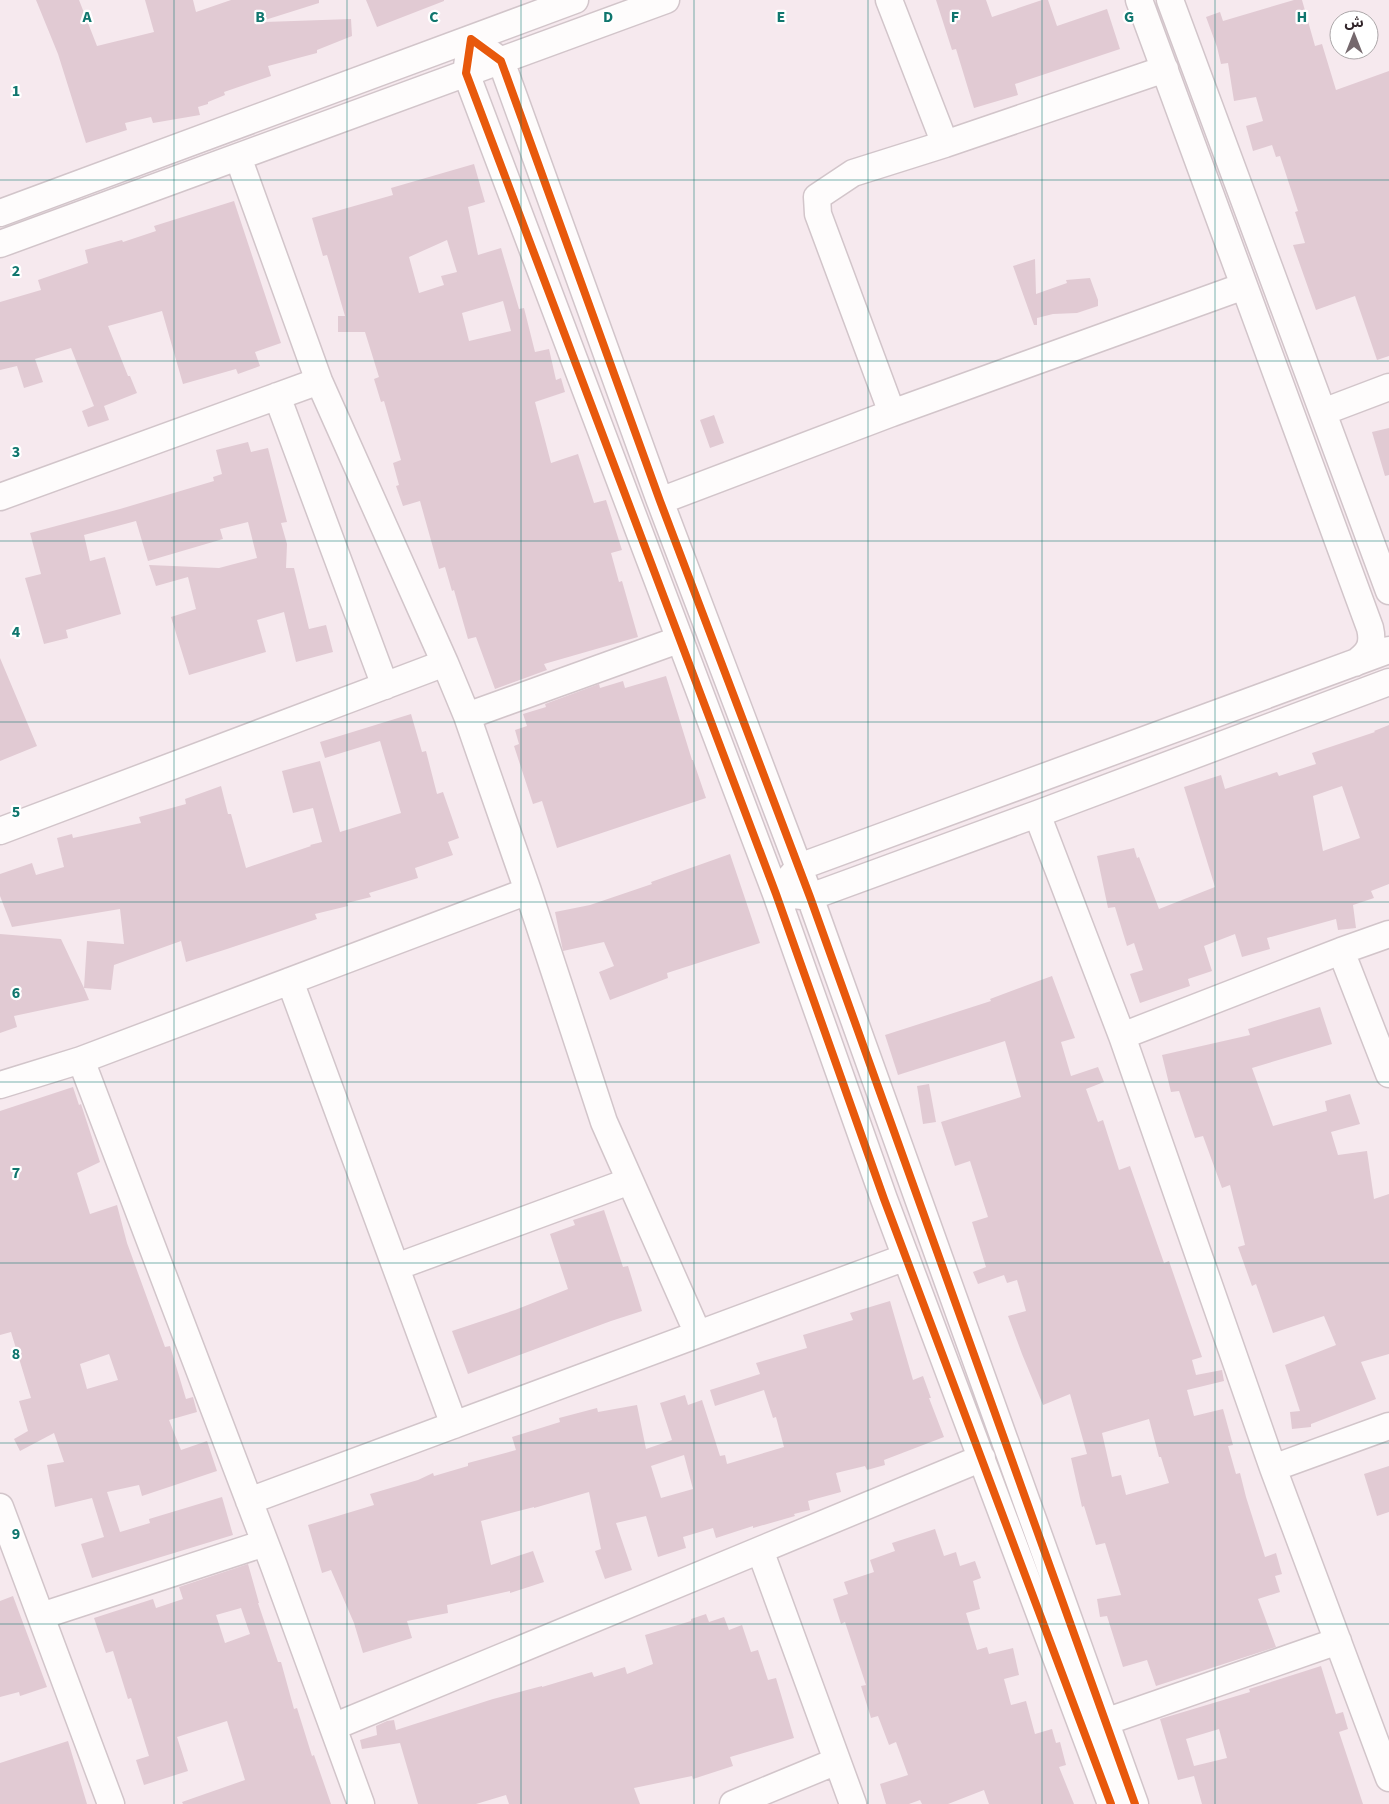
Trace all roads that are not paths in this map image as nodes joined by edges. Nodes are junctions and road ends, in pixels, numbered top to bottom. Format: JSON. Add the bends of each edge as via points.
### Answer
{"nodes":[{"id":1,"x":575,"y":0,"type":"edge"},
{"id":2,"x":666,"y":0,"type":"edge"},
{"id":3,"x":889,"y":0,"type":"edge"},
{"id":4,"x":1139,"y":0,"type":"edge"},
{"id":5,"x":1170,"y":0,"type":"edge"},
{"id":6,"x":471,"y":39,"type":"junction"},
{"id":7,"x":501,"y":60,"type":"junction"},
{"id":8,"x":1165,"y":69,"type":"junction"},
{"id":9,"x":466,"y":73,"type":"junction"},
{"id":10,"x":944,"y":144,"type":"junction"},
{"id":11,"x":238,"y":157,"type":"junction"},
{"id":12,"x":1,"y":208,"type":"edge"},
{"id":13,"x":0,"y":244,"type":"edge"},
{"id":14,"x":1244,"y":286,"type":"junction"},
{"id":15,"x":319,"y":381,"type":"junction"},
{"id":16,"x":1389,"y":387,"type":"edge"},
{"id":17,"x":276,"y":396,"type":"junction"},
{"id":18,"x":1323,"y":412,"type":"junction"},
{"id":19,"x":892,"y":413,"type":"junction"},
{"id":20,"x":0,"y":497,"type":"edge"},
{"id":21,"x":660,"y":501,"type":"junction"},
{"id":22,"x":1389,"y":590,"type":"edge"},
{"id":23,"x":678,"y":640,"type":"junction"},
{"id":24,"x":1389,"y":650,"type":"edge"},
{"id":25,"x":445,"y":663,"type":"junction"},
{"id":26,"x":1355,"y":663,"type":"junction"},
{"id":27,"x":1389,"y":668,"type":"edge"},
{"id":28,"x":1389,"y":682,"type":"edge"},
{"id":29,"x":385,"y":686,"type":"junction"},
{"id":30,"x":467,"y":716,"type":"junction"},
{"id":31,"x":1284,"y":721,"type":"junction"},
{"id":32,"x":1037,"y":814,"type":"junction"},
{"id":33,"x":0,"y":831,"type":"edge"},
{"id":34,"x":799,"y":867,"type":"junction"},
{"id":35,"x":528,"y":891,"type":"junction"},
{"id":36,"x":776,"y":894,"type":"junction"},
{"id":37,"x":810,"y":897,"type":"junction"},
{"id":38,"x":1389,"y":934,"type":"edge"},
{"id":39,"x":1341,"y":951,"type":"junction"},
{"id":40,"x":290,"y":981,"type":"junction"},
{"id":41,"x":1122,"y":1036,"type":"junction"},
{"id":42,"x":81,"y":1060,"type":"junction"},
{"id":43,"x":1389,"y":1074,"type":"edge"},
{"id":44,"x":0,"y":1085,"type":"edge"},
{"id":45,"x":630,"y":1181,"type":"junction"},
{"id":46,"x":906,"y":1257,"type":"junction"},
{"id":47,"x":396,"y":1267,"type":"junction"},
{"id":48,"x":698,"y":1334,"type":"junction"},
{"id":49,"x":454,"y":1425,"type":"junction"},
{"id":50,"x":1389,"y":1426,"type":"edge"},
{"id":51,"x":982,"y":1458,"type":"junction"},
{"id":52,"x":1273,"y":1468,"type":"junction"},
{"id":53,"x":249,"y":1501,"type":"junction"},
{"id":54,"x":0,"y":1507,"type":"edge"},
{"id":55,"x":265,"y":1542,"type":"junction"},
{"id":56,"x":760,"y":1550,"type":"junction"},
{"id":57,"x":41,"y":1616,"type":"junction"},
{"id":58,"x":1338,"y":1641,"type":"junction"},
{"id":59,"x":1105,"y":1722,"type":"junction"},
{"id":60,"x":332,"y":1727,"type":"junction"},
{"id":61,"x":837,"y":1761,"type":"junction"},
{"id":62,"x":1389,"y":1777,"type":"edge"},
{"id":63,"x":112,"y":1804,"type":"edge"},
{"id":64,"x":360,"y":1804,"type":"edge"},
{"id":65,"x":733,"y":1804,"type":"edge"},
{"id":66,"x":853,"y":1804,"type":"edge"},
{"id":67,"x":1111,"y":1804,"type":"edge"},
{"id":68,"x":1135,"y":1804,"type":"edge"}],
"edges":[{"from":1,"to":6,"type":"street"},
{"from":2,"to":7,"type":"street"},
{"from":3,"to":10,"type":"street"},
{"from":4,"to":8,"type":"street"},
{"from":5,"to":18,"type":"street"},
{"from":6,"to":7,"type":"street"},
{"from":6,"to":9,"type":"street"},
{"from":6,"to":12,"type":"street"},
{"from":7,"to":9,"type":"street"},
{"from":7,"to":21,"type":"street"},
{"from":8,"to":10,"type":"street"},
{"from":8,"to":14,"type":"street"},
{"from":9,"to":11,"type":"street"},
{"from":9,"to":23,"type":"street"},
{"from":10,"to":19,"type":"street","via":[[853,173],[817,197],[818,214]]},
{"from":11,"to":13,"type":"street"},
{"from":11,"to":15,"type":"street"},
{"from":14,"to":19,"type":"street"},
{"from":14,"to":26,"type":"street","via":[[1370,628],[1372,643]]},
{"from":15,"to":17,"type":"street"},
{"from":15,"to":25,"type":"street"},
{"from":16,"to":18,"type":"street"},
{"from":17,"to":20,"type":"street"},
{"from":17,"to":29,"type":"street"},
{"from":18,"to":22,"type":"street"},
{"from":19,"to":21,"type":"street"},
{"from":21,"to":34,"type":"street"},
{"from":23,"to":30,"type":"street"},
{"from":23,"to":36,"type":"street"},
{"from":24,"to":26,"type":"street"},
{"from":25,"to":29,"type":"street"},
{"from":25,"to":30,"type":"street"},
{"from":26,"to":34,"type":"street"},
{"from":27,"to":31,"type":"street","via":[[1344,685]]},
{"from":28,"to":31,"type":"street"},
{"from":29,"to":33,"type":"street"},
{"from":30,"to":35,"type":"street"},
{"from":31,"to":32,"type":"street"},
{"from":32,"to":37,"type":"street"},
{"from":32,"to":41,"type":"street"},
{"from":34,"to":36,"type":"street"},
{"from":34,"to":37,"type":"street"},
{"from":35,"to":40,"type":"street"},
{"from":35,"to":45,"type":"street","via":[[604,1122]]},
{"from":36,"to":37,"type":"street"},
{"from":36,"to":46,"type":"street"},
{"from":37,"to":59,"type":"street"},
{"from":38,"to":39,"type":"street"},
{"from":39,"to":41,"type":"street"},
{"from":39,"to":43,"type":"street"},
{"from":40,"to":42,"type":"street"},
{"from":40,"to":47,"type":"street"},
{"from":41,"to":52,"type":"street"},
{"from":42,"to":44,"type":"street"},
{"from":42,"to":53,"type":"street"},
{"from":45,"to":47,"type":"street"},
{"from":45,"to":48,"type":"street"},
{"from":46,"to":48,"type":"street"},
{"from":46,"to":51,"type":"street"},
{"from":47,"to":49,"type":"street"},
{"from":48,"to":49,"type":"street"},
{"from":49,"to":53,"type":"street"},
{"from":50,"to":52,"type":"street"},
{"from":51,"to":56,"type":"street"},
{"from":51,"to":67,"type":"street"},
{"from":52,"to":58,"type":"street"},
{"from":53,"to":55,"type":"street"},
{"from":54,"to":57,"type":"street"},
{"from":55,"to":57,"type":"street"},
{"from":55,"to":60,"type":"street"},
{"from":56,"to":60,"type":"street"},
{"from":56,"to":61,"type":"street"},
{"from":57,"to":63,"type":"street"},
{"from":58,"to":59,"type":"street"},
{"from":58,"to":62,"type":"street"},
{"from":59,"to":68,"type":"street"},
{"from":60,"to":64,"type":"street"},
{"from":61,"to":65,"type":"street"},
{"from":61,"to":66,"type":"street"}]}
